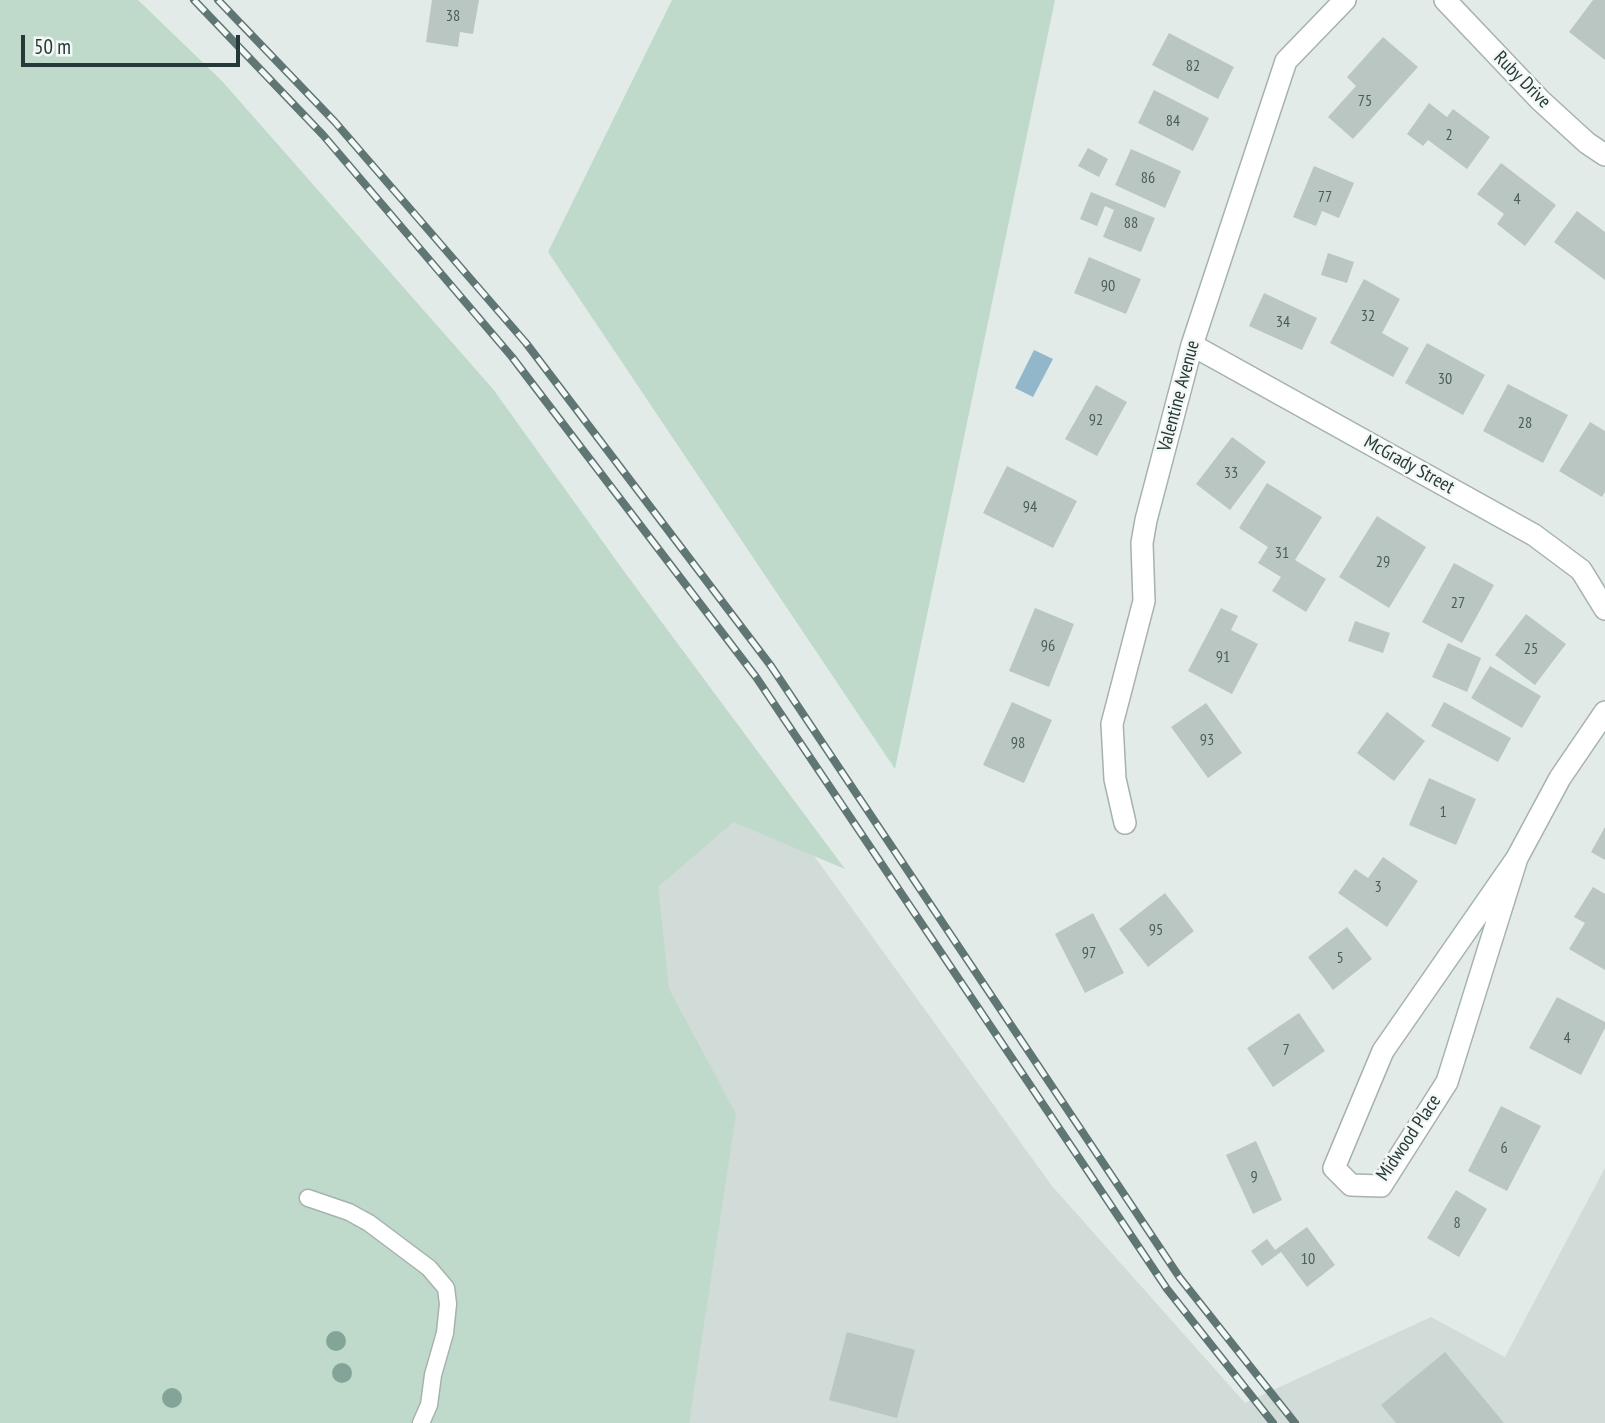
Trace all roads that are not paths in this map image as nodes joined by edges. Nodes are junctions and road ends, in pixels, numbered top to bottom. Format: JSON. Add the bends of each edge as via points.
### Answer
{"nodes":[{"id":1,"x":1345,"y":0,"type":"edge"},
{"id":2,"x":1445,"y":0,"type":"edge"},
{"id":3,"x":1605,"y":155,"type":"edge"},
{"id":4,"x":1192,"y":345,"type":"junction"},
{"id":5,"x":1605,"y":609,"type":"edge"},
{"id":6,"x":1605,"y":712,"type":"edge"},
{"id":7,"x":1125,"y":823,"type":"dead end"},
{"id":8,"x":1517,"y":858,"type":"junction"},
{"id":9,"x":308,"y":1198,"type":"dead end"},
{"id":10,"x":421,"y":1423,"type":"edge"}],
"edges":[{"from":1,"to":4,"type":"street","name":"Valentine Avenue","via":[[1286,61]]},
{"from":2,"to":3,"type":"street","name":"Ruby Drive","via":[[1540,100]]},
{"from":4,"to":5,"type":"street","name":"McGrady Street","via":[[1534,535],[1581,570]]},
{"from":4,"to":7,"type":"street","name":"Valentine Avenue","via":[[1146,520],[1144,600],[1112,723],[1115,779]]},
{"from":6,"to":8,"type":"street","name":"Midwood Place","via":[[1560,778]]},
{"from":8,"to":8,"type":"street","name":"Midwood Place","via":[[1383,1051],[1334,1168],[1351,1185],[1381,1186],[1447,1082]]},
{"from":9,"to":10,"type":"lane","via":[[369,1223],[429,1268],[446,1288],[445,1333]]}]}
